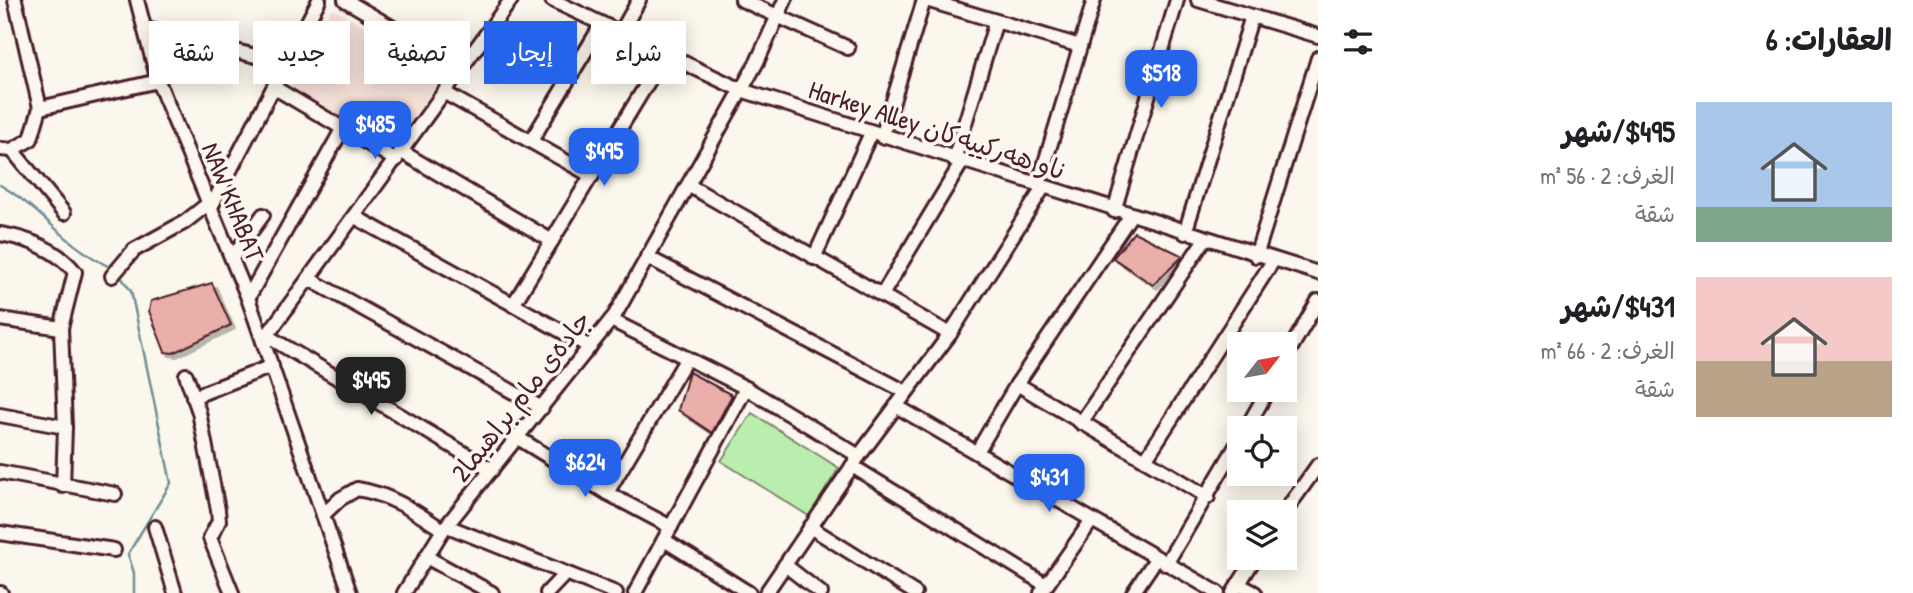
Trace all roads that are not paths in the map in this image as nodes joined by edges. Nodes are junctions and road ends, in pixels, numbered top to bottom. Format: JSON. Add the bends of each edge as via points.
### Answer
{"nodes":[{"id":1,"x":15,"y":0,"type":"edge"},
{"id":2,"x":137,"y":0,"type":"edge"},
{"id":3,"x":319,"y":0,"type":"edge"},
{"id":4,"x":345,"y":0,"type":"edge"},
{"id":5,"x":512,"y":0,"type":"edge"},
{"id":6,"x":552,"y":0,"type":"edge"},
{"id":7,"x":639,"y":0,"type":"edge"},
{"id":8,"x":742,"y":0,"type":"edge"},
{"id":9,"x":785,"y":0,"type":"edge"},
{"id":10,"x":925,"y":0,"type":"edge"},
{"id":11,"x":1094,"y":0,"type":"edge"},
{"id":12,"x":1177,"y":0,"type":"edge"},
{"id":13,"x":1198,"y":0,"type":"edge"},
{"id":14,"x":1252,"y":16,"type":"junction"},
{"id":15,"x":778,"y":17,"type":"junction"},
{"id":16,"x":309,"y":21,"type":"edge"},
{"id":17,"x":381,"y":21,"type":"edge"},
{"id":18,"x":598,"y":21,"type":"edge"},
{"id":19,"x":627,"y":21,"type":"edge"},
{"id":20,"x":996,"y":21,"type":"junction"},
{"id":21,"x":146,"y":29,"type":"junction"},
{"id":22,"x":1318,"y":36,"type":"edge"},
{"id":23,"x":591,"y":41,"type":"edge"},
{"id":24,"x":149,"y":42,"type":"edge"},
{"id":25,"x":1080,"y":46,"type":"junction"},
{"id":26,"x":848,"y":48,"type":"dead end"},
{"id":27,"x":470,"y":54,"type":"edge"},
{"id":28,"x":253,"y":55,"type":"edge"},
{"id":29,"x":1318,"y":58,"type":"edge"},
{"id":30,"x":686,"y":64,"type":"edge"},
{"id":31,"x":149,"y":83,"type":"edge"},
{"id":32,"x":159,"y":84,"type":"edge"},
{"id":33,"x":277,"y":84,"type":"edge"},
{"id":34,"x":450,"y":84,"type":"edge"},
{"id":35,"x":648,"y":84,"type":"edge"},
{"id":36,"x":275,"y":88,"type":"junction"},
{"id":37,"x":741,"y":90,"type":"junction"},
{"id":38,"x":445,"y":93,"type":"junction"},
{"id":39,"x":40,"y":108,"type":"junction"},
{"id":40,"x":343,"y":128,"type":"junction"},
{"id":41,"x":876,"y":135,"type":"junction"},
{"id":42,"x":531,"y":141,"type":"junction"},
{"id":43,"x":6,"y":149,"type":"edge"},
{"id":44,"x":399,"y":156,"type":"junction"},
{"id":45,"x":958,"y":161,"type":"junction"},
{"id":46,"x":592,"y":176,"type":"junction"},
{"id":47,"x":688,"y":185,"type":"junction"},
{"id":48,"x":1040,"y":187,"type":"junction"},
{"id":49,"x":210,"y":205,"type":"junction"},
{"id":50,"x":1114,"y":211,"type":"junction"},
{"id":51,"x":64,"y":213,"type":"dead end"},
{"id":52,"x":263,"y":215,"type":"dead end"},
{"id":53,"x":1131,"y":215,"type":"junction"},
{"id":54,"x":355,"y":217,"type":"junction"},
{"id":55,"x":1185,"y":233,"type":"junction"},
{"id":56,"x":0,"y":234,"type":"edge"},
{"id":57,"x":1205,"y":239,"type":"junction"},
{"id":58,"x":552,"y":241,"type":"junction"},
{"id":59,"x":1256,"y":256,"type":"junction"},
{"id":60,"x":647,"y":257,"type":"junction"},
{"id":61,"x":232,"y":258,"type":"junction"},
{"id":62,"x":814,"y":258,"type":"junction"},
{"id":63,"x":1273,"y":261,"type":"junction"},
{"id":64,"x":1318,"y":273,"type":"edge"},
{"id":65,"x":112,"y":276,"type":"dead end"},
{"id":66,"x":309,"y":279,"type":"junction"},
{"id":67,"x":882,"y":295,"type":"junction"},
{"id":68,"x":248,"y":299,"type":"junction"},
{"id":69,"x":1318,"y":301,"type":"edge"},
{"id":70,"x":513,"y":305,"type":"junction"},
{"id":71,"x":0,"y":319,"type":"edge"},
{"id":72,"x":611,"y":320,"type":"junction"},
{"id":73,"x":61,"y":327,"type":"junction"},
{"id":74,"x":950,"y":334,"type":"junction"},
{"id":75,"x":1297,"y":337,"type":"edge"},
{"id":76,"x":265,"y":338,"type":"junction"},
{"id":77,"x":590,"y":347,"type":"junction"},
{"id":78,"x":687,"y":358,"type":"junction"},
{"id":79,"x":272,"y":366,"type":"junction"},
{"id":80,"x":186,"y":375,"type":"dead end"},
{"id":81,"x":1017,"y":384,"type":"junction"},
{"id":82,"x":746,"y":388,"type":"junction"},
{"id":83,"x":906,"y":392,"type":"junction"},
{"id":84,"x":193,"y":397,"type":"junction"},
{"id":85,"x":896,"y":406,"type":"junction"},
{"id":86,"x":542,"y":408,"type":"junction"},
{"id":87,"x":0,"y":415,"type":"edge"},
{"id":88,"x":1082,"y":423,"type":"junction"},
{"id":89,"x":65,"y":426,"type":"junction"},
{"id":90,"x":518,"y":438,"type":"junction"},
{"id":91,"x":976,"y":452,"type":"junction"},
{"id":92,"x":1145,"y":460,"type":"junction"},
{"id":93,"x":855,"y":461,"type":"junction"},
{"id":94,"x":1227,"y":463,"type":"edge"},
{"id":95,"x":1318,"y":465,"type":"edge"},
{"id":96,"x":492,"y":470,"type":"junction"},
{"id":97,"x":0,"y":472,"type":"edge"},
{"id":98,"x":63,"y":486,"type":"junction"},
{"id":99,"x":607,"y":493,"type":"junction"},
{"id":100,"x":115,"y":494,"type":"dead end"},
{"id":101,"x":1208,"y":497,"type":"junction"},
{"id":102,"x":1293,"y":500,"type":"edge"},
{"id":103,"x":323,"y":515,"type":"junction"},
{"id":104,"x":1092,"y":520,"type":"junction"},
{"id":105,"x":155,"y":527,"type":"dead end"},
{"id":106,"x":671,"y":527,"type":"junction"},
{"id":107,"x":810,"y":527,"type":"junction"},
{"id":108,"x":445,"y":528,"type":"junction"},
{"id":109,"x":0,"y":533,"type":"edge"},
{"id":110,"x":664,"y":540,"type":"junction"},
{"id":111,"x":114,"y":550,"type":"dead end"},
{"id":112,"x":428,"y":558,"type":"junction"},
{"id":113,"x":1161,"y":561,"type":"junction"},
{"id":114,"x":785,"y":565,"type":"junction"},
{"id":115,"x":1247,"y":570,"type":"edge"},
{"id":116,"x":565,"y":573,"type":"junction"},
{"id":117,"x":1236,"y":588,"type":"edge"},
{"id":118,"x":1044,"y":589,"type":"edge"},
{"id":119,"x":175,"y":593,"type":"edge"},
{"id":120,"x":232,"y":593,"type":"edge"},
{"id":121,"x":351,"y":593,"type":"edge"},
{"id":122,"x":404,"y":593,"type":"edge"},
{"id":123,"x":492,"y":593,"type":"edge"},
{"id":124,"x":547,"y":593,"type":"edge"},
{"id":125,"x":616,"y":593,"type":"edge"},
{"id":126,"x":635,"y":593,"type":"edge"},
{"id":127,"x":749,"y":593,"type":"edge"},
{"id":128,"x":766,"y":593,"type":"edge"},
{"id":129,"x":821,"y":593,"type":"edge"},
{"id":130,"x":915,"y":593,"type":"edge"},
{"id":131,"x":1133,"y":593,"type":"edge"},
{"id":132,"x":1218,"y":593,"type":"edge"},
{"id":133,"x":1255,"y":593,"type":"edge"}],
"edges":[{"from":1,"to":39,"type":"street"},
{"from":2,"to":21,"type":"street","name":"NAW KHABAT"},
{"from":3,"to":16,"type":"street"},
{"from":4,"to":17,"type":"street"},
{"from":5,"to":27,"type":"street"},
{"from":6,"to":18,"type":"street","name":"Harkey Alley ناو هەركييەكان"},
{"from":7,"to":19,"type":"street"},
{"from":8,"to":15,"type":"street"},
{"from":9,"to":15,"type":"street","name":"جادەی مام براهیما2"},
{"from":10,"to":20,"type":"street"},
{"from":10,"to":41,"type":"street"},
{"from":11,"to":25,"type":"street"},
{"from":12,"to":50,"type":"street"},
{"from":13,"to":14,"type":"street"},
{"from":14,"to":22,"type":"street"},
{"from":14,"to":55,"type":"street"},
{"from":15,"to":26,"type":"street"},
{"from":15,"to":37,"type":"street","name":"جادەی مام براهیما2"},
{"from":20,"to":25,"type":"street"},
{"from":20,"to":45,"type":"street"},
{"from":21,"to":24,"type":"street","name":"NAW KHABAT"},
{"from":21,"to":28,"type":"street"},
{"from":23,"to":42,"type":"street"},
{"from":25,"to":48,"type":"street"},
{"from":29,"to":59,"type":"street"},
{"from":30,"to":37,"type":"street","name":"Harkey Alley ناو هەركييەكان"},
{"from":31,"to":39,"type":"street"},
{"from":32,"to":49,"type":"street","name":"NAW KHABAT"},
{"from":33,"to":36,"type":"street"},
{"from":34,"to":38,"type":"street"},
{"from":35,"to":46,"type":"street"},
{"from":36,"to":40,"type":"street"},
{"from":36,"to":49,"type":"street"},
{"from":37,"to":41,"type":"street","name":"Harkey Alley ناو هەركييەكان"},
{"from":37,"to":47,"type":"street","name":"جادەی مام براهیما2"},
{"from":38,"to":42,"type":"street"},
{"from":38,"to":44,"type":"street"},
{"from":39,"to":43,"type":"street","via":[[31,139]]},
{"from":40,"to":44,"type":"street"},
{"from":40,"to":68,"type":"street"},
{"from":41,"to":45,"type":"street","name":"Harkey Alley ناو هەركييەكان"},
{"from":41,"to":62,"type":"street"},
{"from":42,"to":46,"type":"street"},
{"from":43,"to":51,"type":"street"},
{"from":44,"to":54,"type":"street"},
{"from":44,"to":58,"type":"street"},
{"from":45,"to":48,"type":"street","name":"Harkey Alley ناو هەركييەكان"},
{"from":45,"to":67,"type":"street"},
{"from":46,"to":58,"type":"street"},
{"from":47,"to":60,"type":"street","name":"جادەی مام براهیما2"},
{"from":47,"to":62,"type":"street"},
{"from":48,"to":50,"type":"street","name":"Harkey Alley ناو هەركييەكان"},
{"from":48,"to":74,"type":"street"},
{"from":49,"to":61,"type":"street","name":"NAW KHABAT"},
{"from":49,"to":65,"type":"street","via":[[134,250]]},
{"from":50,"to":53,"type":"street","name":"Harkey Alley ناو هەركييەكان"},
{"from":52,"to":61,"type":"street"},
{"from":53,"to":55,"type":"street","name":"Harkey Alley ناو هەركييەكان"},
{"from":53,"to":81,"type":"street"},
{"from":54,"to":66,"type":"street"},
{"from":54,"to":70,"type":"street"},
{"from":55,"to":57,"type":"street","name":"Harkey Alley ناو هەركييەكان"},
{"from":56,"to":73,"type":"street","via":[[47,249],[65,259],[75,272]]},
{"from":57,"to":59,"type":"street","name":"Harkey Alley ناو هەركييەكان"},
{"from":57,"to":88,"type":"street"},
{"from":58,"to":70,"type":"street"},
{"from":59,"to":63,"type":"street","name":"Harkey Alley ناو هەركييەكان"},
{"from":60,"to":72,"type":"street","name":"جادەی مام براهیما2"},
{"from":60,"to":83,"type":"street"},
{"from":61,"to":68,"type":"street","name":"NAW KHABAT"},
{"from":62,"to":67,"type":"street"},
{"from":63,"to":64,"type":"street","name":"Harkey Alley ناو هەركييەكان"},
{"from":63,"to":92,"type":"street"},
{"from":66,"to":76,"type":"street"},
{"from":66,"to":86,"type":"street"},
{"from":67,"to":74,"type":"street"},
{"from":68,"to":76,"type":"street","name":"NAW KHABAT"},
{"from":69,"to":75,"type":"street"},
{"from":70,"to":77,"type":"street"},
{"from":71,"to":73,"type":"street"},
{"from":72,"to":77,"type":"street","name":"جادەی مام براهیما2"},
{"from":72,"to":78,"type":"street"},
{"from":73,"to":89,"type":"street"},
{"from":74,"to":83,"type":"street"},
{"from":76,"to":79,"type":"street","name":"NAW KHABAT"},
{"from":76,"to":96,"type":"street"},
{"from":77,"to":86,"type":"street","name":"جادەی مام براهیما2"},
{"from":78,"to":82,"type":"street"},
{"from":78,"to":99,"type":"street"},
{"from":79,"to":84,"type":"street"},
{"from":79,"to":103,"type":"street","name":"NAW KHABAT"},
{"from":80,"to":84,"type":"street"},
{"from":81,"to":88,"type":"street"},
{"from":81,"to":91,"type":"street"},
{"from":82,"to":93,"type":"street"},
{"from":82,"to":106,"type":"street"},
{"from":83,"to":85,"type":"street"},
{"from":84,"to":120,"type":"street","via":[[218,510],[219,521],[210,538]]},
{"from":85,"to":91,"type":"street"},
{"from":85,"to":93,"type":"street"},
{"from":86,"to":90,"type":"street","name":"جادەی مام براهیما2"},
{"from":87,"to":89,"type":"street"},
{"from":88,"to":92,"type":"street"},
{"from":89,"to":98,"type":"street"},
{"from":90,"to":96,"type":"street","name":"جادەی مام براهیما2"},
{"from":90,"to":99,"type":"street"},
{"from":91,"to":104,"type":"street"},
{"from":92,"to":101,"type":"street"},
{"from":93,"to":107,"type":"street"},
{"from":93,"to":118,"type":"street"},
{"from":94,"to":101,"type":"street"},
{"from":95,"to":102,"type":"street"},
{"from":96,"to":108,"type":"street","name":"جادەی مام براهیما2"},
{"from":97,"to":98,"type":"street"},
{"from":98,"to":100,"type":"street"},
{"from":99,"to":106,"type":"street"},
{"from":101,"to":113,"type":"street"},
{"from":103,"to":108,"type":"street","via":[[357,489],[377,492]]},
{"from":103,"to":121,"type":"street","name":"NAW KHABAT"},
{"from":104,"to":113,"type":"street"},
{"from":104,"to":118,"type":"street"},
{"from":105,"to":119,"type":"street"},
{"from":106,"to":110,"type":"street"},
{"from":107,"to":114,"type":"street"},
{"from":107,"to":130,"type":"street"},
{"from":108,"to":112,"type":"street","name":"جادەی مام براهیما2"},
{"from":108,"to":116,"type":"street"},
{"from":109,"to":111,"type":"street"},
{"from":110,"to":126,"type":"street"},
{"from":110,"to":127,"type":"street"},
{"from":112,"to":122,"type":"street","name":"جادەی مام براهیما2"},
{"from":112,"to":123,"type":"street"},
{"from":113,"to":131,"type":"street"},
{"from":113,"to":132,"type":"street"},
{"from":114,"to":128,"type":"street"},
{"from":114,"to":129,"type":"street"},
{"from":115,"to":117,"type":"street"},
{"from":116,"to":124,"type":"street"},
{"from":116,"to":125,"type":"street"},
{"from":117,"to":133,"type":"street"}]}
